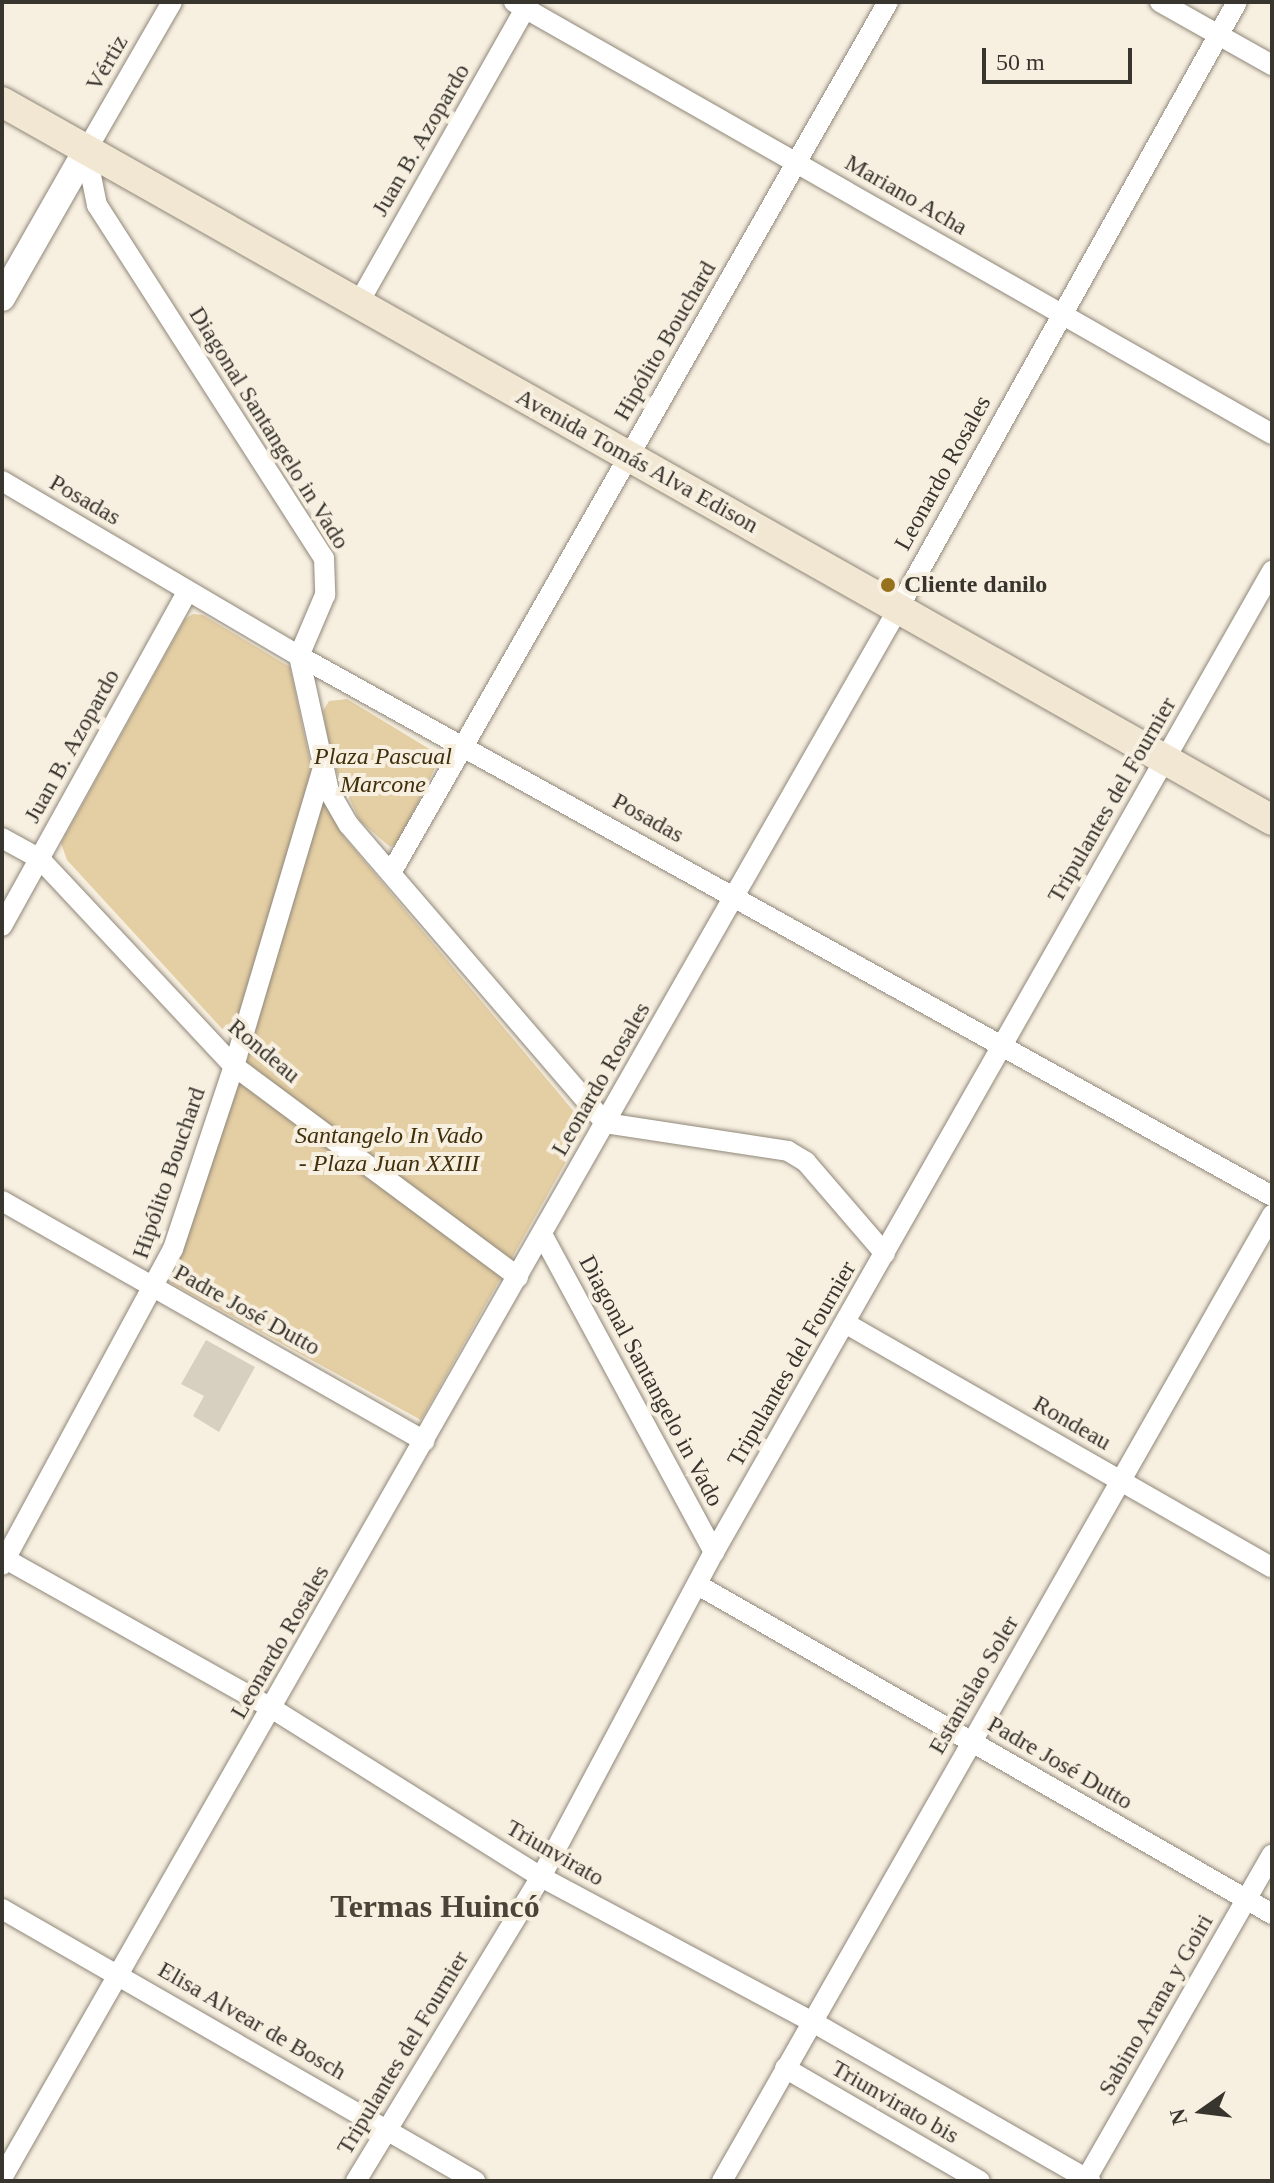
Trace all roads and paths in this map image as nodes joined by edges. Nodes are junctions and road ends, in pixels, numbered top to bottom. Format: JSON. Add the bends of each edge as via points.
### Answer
{"nodes":[{"id":1,"x":172,"y":2,"type":"edge"},
{"id":2,"x":888,"y":2,"type":"edge"},
{"id":3,"x":1160,"y":2,"type":"edge"},
{"id":4,"x":1237,"y":2,"type":"edge"},
{"id":5,"x":523,"y":4,"type":"edge"},
{"id":6,"x":1218,"y":35,"type":"junction"},
{"id":7,"x":1272,"y":65,"type":"edge"},
{"id":8,"x":2,"y":102,"type":"edge"},
{"id":9,"x":86,"y":151,"type":"junction"},
{"id":10,"x":796,"y":163,"type":"junction"},
{"id":11,"x":2,"y":298,"type":"edge"},
{"id":12,"x":358,"y":304,"type":"junction"},
{"id":13,"x":1060,"y":313,"type":"junction"},
{"id":14,"x":1272,"y":434,"type":"edge"},
{"id":15,"x":629,"y":457,"type":"junction"},
{"id":16,"x":2,"y":481,"type":"edge"},
{"id":17,"x":1272,"y":571,"type":"edge"},
{"id":18,"x":188,"y":591,"type":"junction"},
{"id":19,"x":898,"y":609,"type":"junction"},
{"id":20,"x":299,"y":656,"type":"junction"},
{"id":21,"x":464,"y":745,"type":"junction"},
{"id":22,"x":1165,"y":759,"type":"junction"},
{"id":23,"x":322,"y":771,"type":"junction"},
{"id":24,"x":1272,"y":820,"type":"edge"},
{"id":25,"x":2,"y":838,"type":"edge"},
{"id":26,"x":40,"y":859,"type":"junction"},
{"id":27,"x":391,"y":873,"type":"junction"},
{"id":28,"x":735,"y":896,"type":"junction"},
{"id":29,"x":2,"y":926,"type":"edge"},
{"id":30,"x":1003,"y":1043,"type":"junction"},
{"id":31,"x":234,"y":1066,"type":"junction"},
{"id":32,"x":605,"y":1123,"type":"junction"},
{"id":33,"x":1272,"y":1196,"type":"edge"},
{"id":34,"x":2,"y":1201,"type":"edge"},
{"id":35,"x":1272,"y":1215,"type":"edge"},
{"id":36,"x":542,"y":1234,"type":"junction"},
{"id":37,"x":885,"y":1254,"type":"junction"},
{"id":38,"x":518,"y":1277,"type":"junction"},
{"id":39,"x":155,"y":1288,"type":"junction"},
{"id":40,"x":845,"y":1323,"type":"junction"},
{"id":41,"x":425,"y":1441,"type":"junction"},
{"id":42,"x":1121,"y":1481,"type":"junction"},
{"id":43,"x":714,"y":1552,"type":"junction"},
{"id":44,"x":3,"y":1561,"type":"edge"},
{"id":45,"x":1272,"y":1568,"type":"edge"},
{"id":46,"x":698,"y":1585,"type":"junction"},
{"id":47,"x":273,"y":1709,"type":"junction"},
{"id":48,"x":971,"y":1743,"type":"junction"},
{"id":49,"x":1272,"y":1855,"type":"edge"},
{"id":50,"x":541,"y":1877,"type":"junction"},
{"id":51,"x":1247,"y":1899,"type":"junction"},
{"id":52,"x":2,"y":1909,"type":"edge"},
{"id":53,"x":1272,"y":1914,"type":"edge"},
{"id":54,"x":117,"y":1974,"type":"junction"},
{"id":55,"x":811,"y":2021,"type":"junction"},
{"id":56,"x":785,"y":2068,"type":"junction"},
{"id":57,"x":387,"y":2127,"type":"junction"},
{"id":58,"x":2,"y":2178,"type":"edge"},
{"id":59,"x":1087,"y":2180,"type":"edge"},
{"id":60,"x":356,"y":2181,"type":"edge"},
{"id":61,"x":475,"y":2181,"type":"edge"},
{"id":62,"x":722,"y":2181,"type":"edge"},
{"id":63,"x":980,"y":2181,"type":"edge"}],
"edges":[{"from":1,"to":9,"type":"street","name":"Vértiz"},
{"from":2,"to":10,"type":"street","name":"Hipólito Bouchard"},
{"from":3,"to":6,"type":"street"},
{"from":4,"to":6,"type":"street","name":"Leonardo Rosales"},
{"from":5,"to":10,"type":"street","name":"Mariano Acha"},
{"from":5,"to":12,"type":"street","name":"Juan B. Azopardo"},
{"from":6,"to":7,"type":"street"},
{"from":6,"to":13,"type":"street","name":"Leonardo Rosales"},
{"from":8,"to":9,"type":"main road","name":"Avenida Tomás Alva Edison"},
{"from":9,"to":11,"type":"street"},
{"from":9,"to":12,"type":"main road","name":"Avenida Tomás Alva Edison"},
{"from":9,"to":20,"type":"street","name":"Diagonal Santangelo in Vado","via":[[97,205],[324,558],[328,583]]},
{"from":10,"to":13,"type":"street","name":"Mariano Acha"},
{"from":10,"to":15,"type":"street","name":"Hipólito Bouchard"},
{"from":12,"to":15,"type":"main road","name":"Avenida Tomás Alva Edison"},
{"from":13,"to":14,"type":"street","name":"Mariano Acha"},
{"from":13,"to":19,"type":"street","name":"Leonardo Rosales"},
{"from":15,"to":19,"type":"main road","name":"Avenida Tomás Alva Edison"},
{"from":15,"to":21,"type":"street","name":"Hipólito Bouchard"},
{"from":16,"to":18,"type":"street","name":"Posadas"},
{"from":17,"to":22,"type":"street","name":"Tripulantes del Fournier"},
{"from":18,"to":20,"type":"street","name":"Posadas"},
{"from":18,"to":26,"type":"street","name":"Juan B. Azopardo"},
{"from":19,"to":22,"type":"main road","name":"Avenida Tomás Alva Edison"},
{"from":19,"to":28,"type":"street","name":"Leonardo Rosales"},
{"from":20,"to":21,"type":"street","name":"Posadas"},
{"from":20,"to":23,"type":"street"},
{"from":21,"to":27,"type":"street","name":"Hipólito Bouchard"},
{"from":21,"to":28,"type":"street","name":"Posadas"},
{"from":22,"to":24,"type":"main road","name":"Avenida Tomás Alva Edison"},
{"from":22,"to":30,"type":"street","name":"Tripulantes del Fournier"},
{"from":23,"to":27,"type":"street","via":[[349,825]]},
{"from":23,"to":31,"type":"street","name":"Hipólito Bouchard"},
{"from":25,"to":26,"type":"street","name":"Rondeau"},
{"from":26,"to":29,"type":"street","name":"Juan B. Azopardo"},
{"from":26,"to":31,"type":"street","name":"Rondeau"},
{"from":27,"to":32,"type":"street"},
{"from":28,"to":30,"type":"street","name":"Posadas"},
{"from":28,"to":32,"type":"street","name":"Leonardo Rosales"},
{"from":30,"to":33,"type":"street","name":"Posadas"},
{"from":30,"to":37,"type":"street","name":"Tripulantes del Fournier"},
{"from":31,"to":38,"type":"street","name":"Rondeau"},
{"from":31,"to":39,"type":"street","name":"Hipólito Bouchard"},
{"from":32,"to":36,"type":"street","name":"Leonardo Rosales"},
{"from":32,"to":37,"type":"street","via":[[788,1151],[806,1162]]},
{"from":34,"to":39,"type":"street","name":"Padre José Dutto"},
{"from":35,"to":42,"type":"street","name":"Estanislao Soler"},
{"from":36,"to":38,"type":"street","name":"Leonardo Rosales"},
{"from":36,"to":43,"type":"street","name":"Diagonal Santangelo in Vado"},
{"from":37,"to":40,"type":"street","name":"Tripulantes del Fournier"},
{"from":38,"to":41,"type":"street","name":"Leonardo Rosales"},
{"from":39,"to":41,"type":"street","name":"Padre José Dutto"},
{"from":39,"to":44,"type":"street","name":"Hipólito Bouchard"},
{"from":40,"to":42,"type":"street","name":"Rondeau"},
{"from":40,"to":43,"type":"street","name":"Tripulantes del Fournier"},
{"from":41,"to":47,"type":"street","name":"Leonardo Rosales"},
{"from":42,"to":45,"type":"street","name":"Rondeau"},
{"from":42,"to":48,"type":"street","name":"Estanislao Soler"},
{"from":43,"to":46,"type":"street","name":"Tripulantes del Fournier"},
{"from":44,"to":47,"type":"street","name":"Triunvirato"},
{"from":46,"to":48,"type":"street","name":"Padre José Dutto"},
{"from":46,"to":50,"type":"street","name":"Tripulantes del Fournier"},
{"from":47,"to":50,"type":"street","name":"Triunvirato"},
{"from":47,"to":54,"type":"street","name":"Leonardo Rosales"},
{"from":48,"to":51,"type":"street","name":"Padre José Dutto"},
{"from":48,"to":55,"type":"street","name":"Estanislao Soler"},
{"from":49,"to":51,"type":"street","name":"Sabino Arana y Goiri"},
{"from":50,"to":55,"type":"street","name":"Triunvirato"},
{"from":50,"to":57,"type":"street","name":"Tripulantes del Fournier"},
{"from":51,"to":53,"type":"street","name":"Padre José Dutto"},
{"from":51,"to":59,"type":"street","name":"Sabino Arana y Goiri"},
{"from":52,"to":54,"type":"street","name":"Elisa Alvear de Bosch"},
{"from":54,"to":57,"type":"street","name":"Elisa Alvear de Bosch"},
{"from":54,"to":58,"type":"street","name":"Leonardo Rosales"},
{"from":55,"to":56,"type":"street","name":"Estanislao Soler"},
{"from":55,"to":59,"type":"street","name":"Triunvirato"},
{"from":56,"to":62,"type":"street","name":"Estanislao Soler"},
{"from":56,"to":63,"type":"street","name":"Triunvirato bis"},
{"from":57,"to":60,"type":"street","name":"Tripulantes del Fournier"},
{"from":57,"to":61,"type":"street","name":"Elisa Alvear de Bosch"}]}
